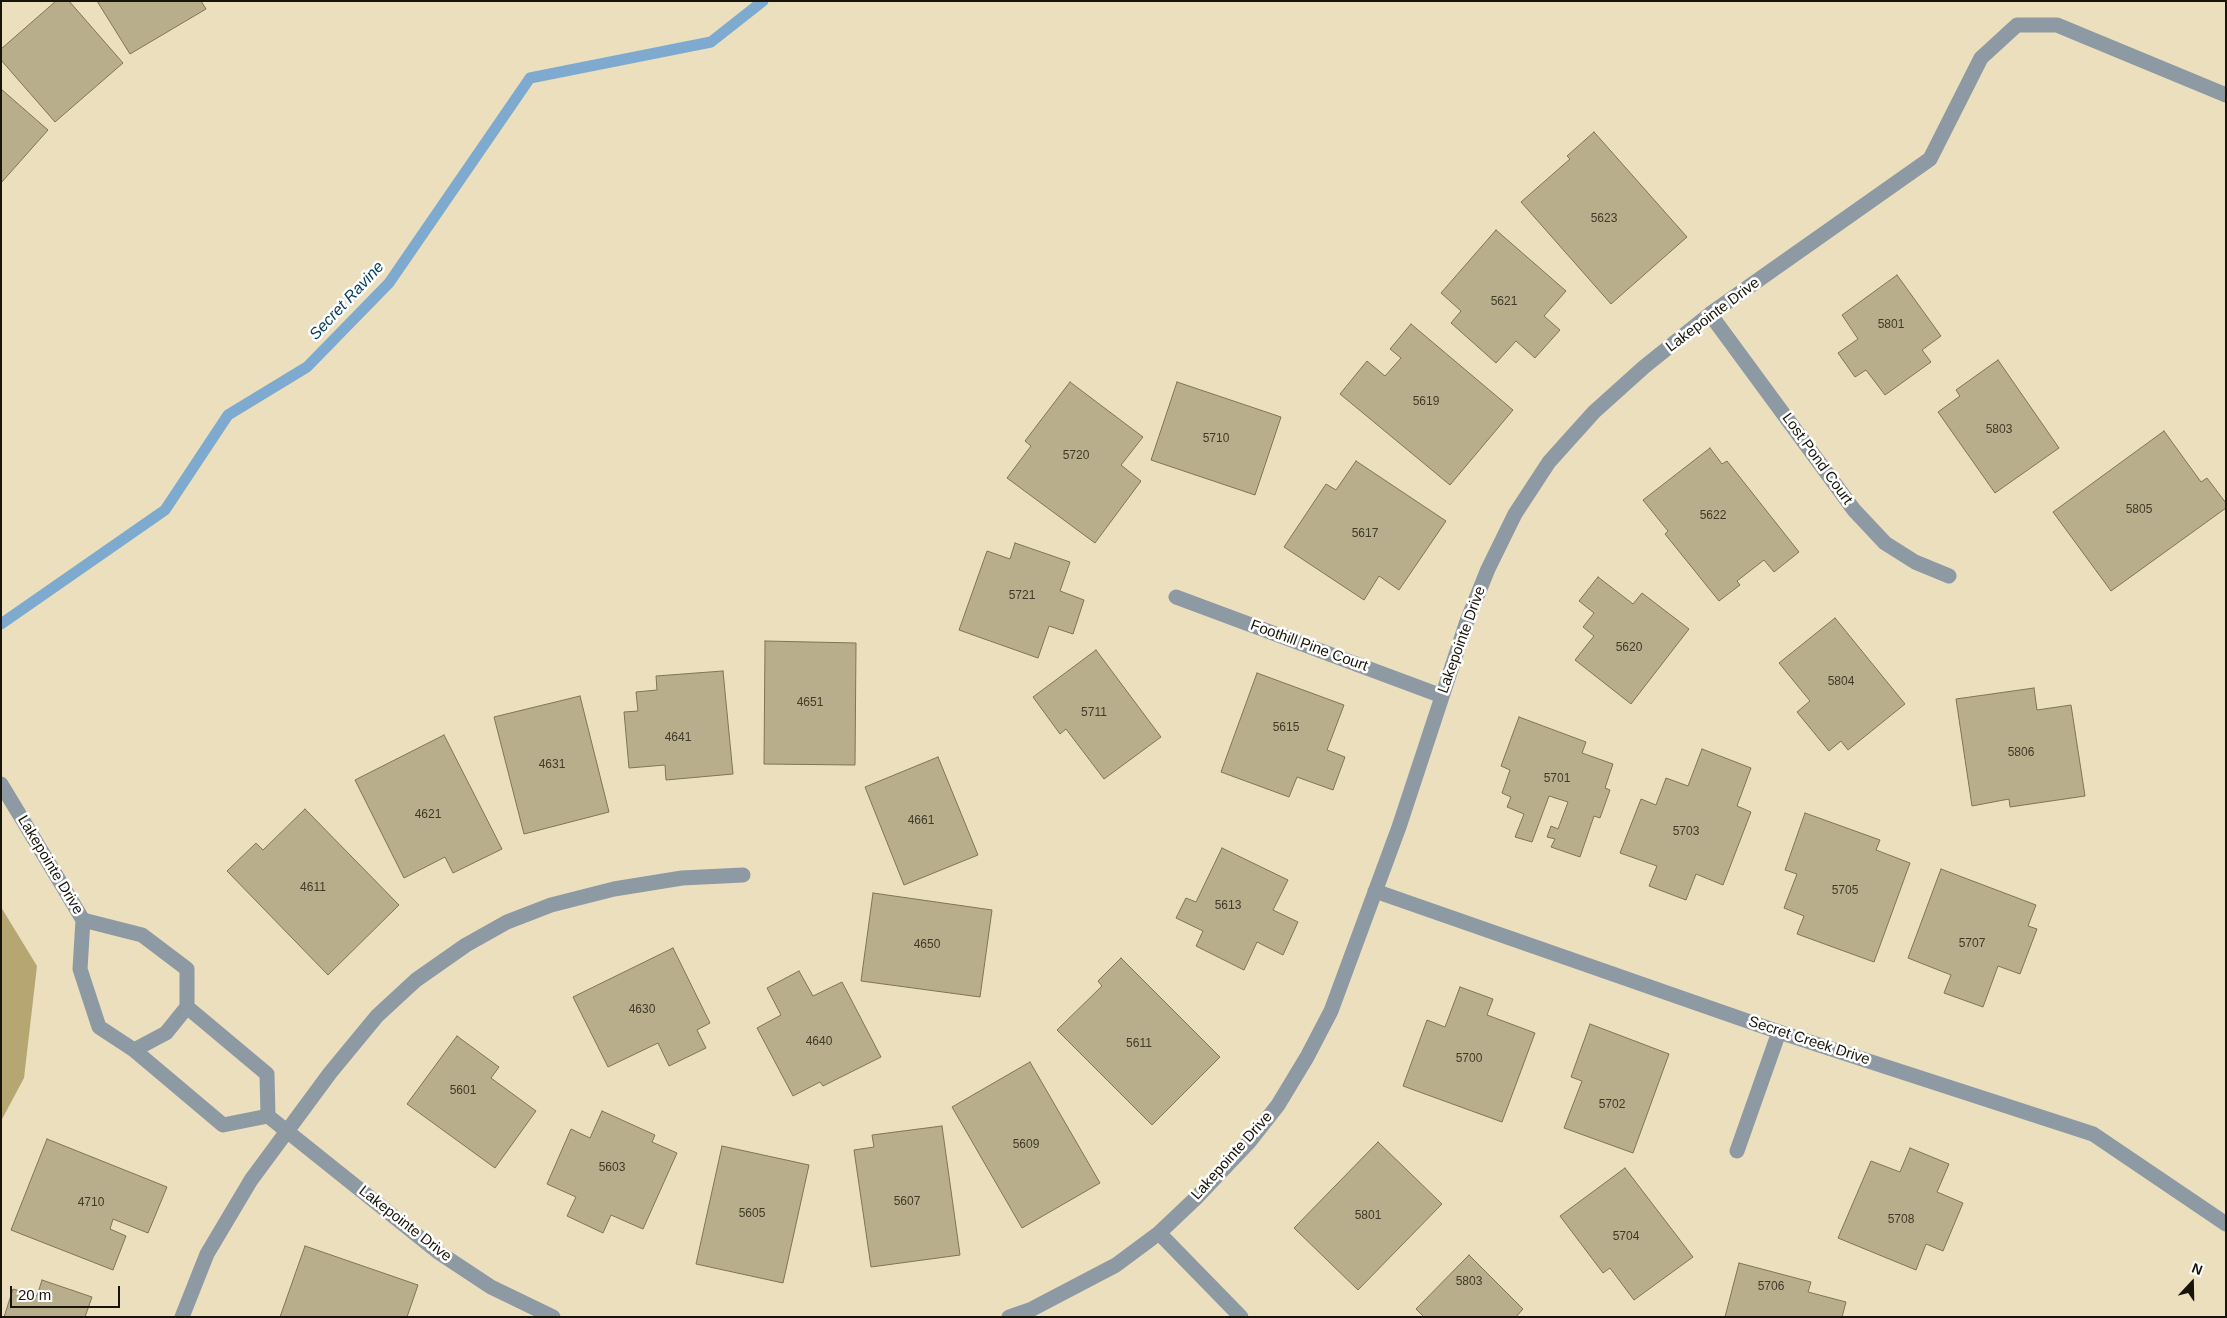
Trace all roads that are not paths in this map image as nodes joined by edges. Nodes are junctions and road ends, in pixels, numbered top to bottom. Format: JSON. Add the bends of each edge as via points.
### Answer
{"nodes":[{"id":1,"x":2226,"y":95,"type":"edge"},
{"id":2,"x":1710,"y":314,"type":"junction"},
{"id":3,"x":1948,"y":576,"type":"dead end"},
{"id":4,"x":1176,"y":597,"type":"dead end"},
{"id":5,"x":1442,"y":696,"type":"junction"},
{"id":6,"x":1,"y":784,"type":"edge"},
{"id":7,"x":743,"y":876,"type":"dead end"},
{"id":8,"x":1375,"y":891,"type":"junction"},
{"id":9,"x":83,"y":920,"type":"junction"},
{"id":10,"x":187,"y":1008,"type":"junction"},
{"id":11,"x":1779,"y":1032,"type":"junction"},
{"id":12,"x":134,"y":1050,"type":"junction"},
{"id":13,"x":268,"y":1116,"type":"junction"},
{"id":14,"x":287,"y":1131,"type":"junction"},
{"id":15,"x":1737,"y":1151,"type":"dead end"},
{"id":16,"x":2226,"y":1224,"type":"edge"},
{"id":17,"x":1158,"y":1233,"type":"junction"},
{"id":18,"x":182,"y":1317,"type":"edge"},
{"id":19,"x":553,"y":1317,"type":"edge"},
{"id":20,"x":1009,"y":1317,"type":"edge"},
{"id":21,"x":1241,"y":1317,"type":"edge"}],
"edges":[{"from":1,"to":2,"type":"street","name":"Lakepointe Drive","via":[[2057,25],[2017,25],[1982,58],[1930,160]]},
{"from":2,"to":3,"type":"street","name":"Lost Pond Court","via":[[1854,510],[1885,543],[1915,562]]},
{"from":2,"to":5,"type":"street","name":"Lakepointe Drive","via":[[1594,412],[1549,462],[1515,514],[1488,568]]},
{"from":4,"to":5,"type":"street","name":"Foothill Pine Court"},
{"from":5,"to":8,"type":"street","name":"Lakepointe Drive"},
{"from":6,"to":9,"type":"street","name":"Lakepointe Drive"},
{"from":7,"to":14,"type":"street","via":[[682,878],[614,889],[551,905],[507,922],[466,945],[416,980],[377,1016]]},
{"from":8,"to":11,"type":"street","name":"Secret Creek Drive"},
{"from":8,"to":17,"type":"street","name":"Lakepointe Drive","via":[[1331,1011],[1308,1057],[1278,1105],[1248,1142]]},
{"from":9,"to":10,"type":"street","name":"Lakepointe Drive","via":[[142,935],[187,969]]},
{"from":9,"to":12,"type":"street","name":"Lakepointe Drive","via":[[80,969],[99,1027]]},
{"from":10,"to":12,"type":"street","via":[[166,1033]]},
{"from":10,"to":13,"type":"street","via":[[267,1074]]},
{"from":11,"to":15,"type":"street"},
{"from":11,"to":16,"type":"street","name":"Secret Creek Drive","via":[[2094,1134]]},
{"from":12,"to":13,"type":"street","name":"Lakepointe Drive","via":[[223,1125]]},
{"from":13,"to":14,"type":"street","name":"Lakepointe Drive"},
{"from":14,"to":18,"type":"street","via":[[250,1180],[207,1254]]},
{"from":14,"to":19,"type":"street","name":"Lakepointe Drive","via":[[438,1252],[492,1287]]},
{"from":17,"to":20,"type":"street","name":"Lakepointe Drive","via":[[1116,1264],[1032,1309]]},
{"from":17,"to":21,"type":"street"}]}
